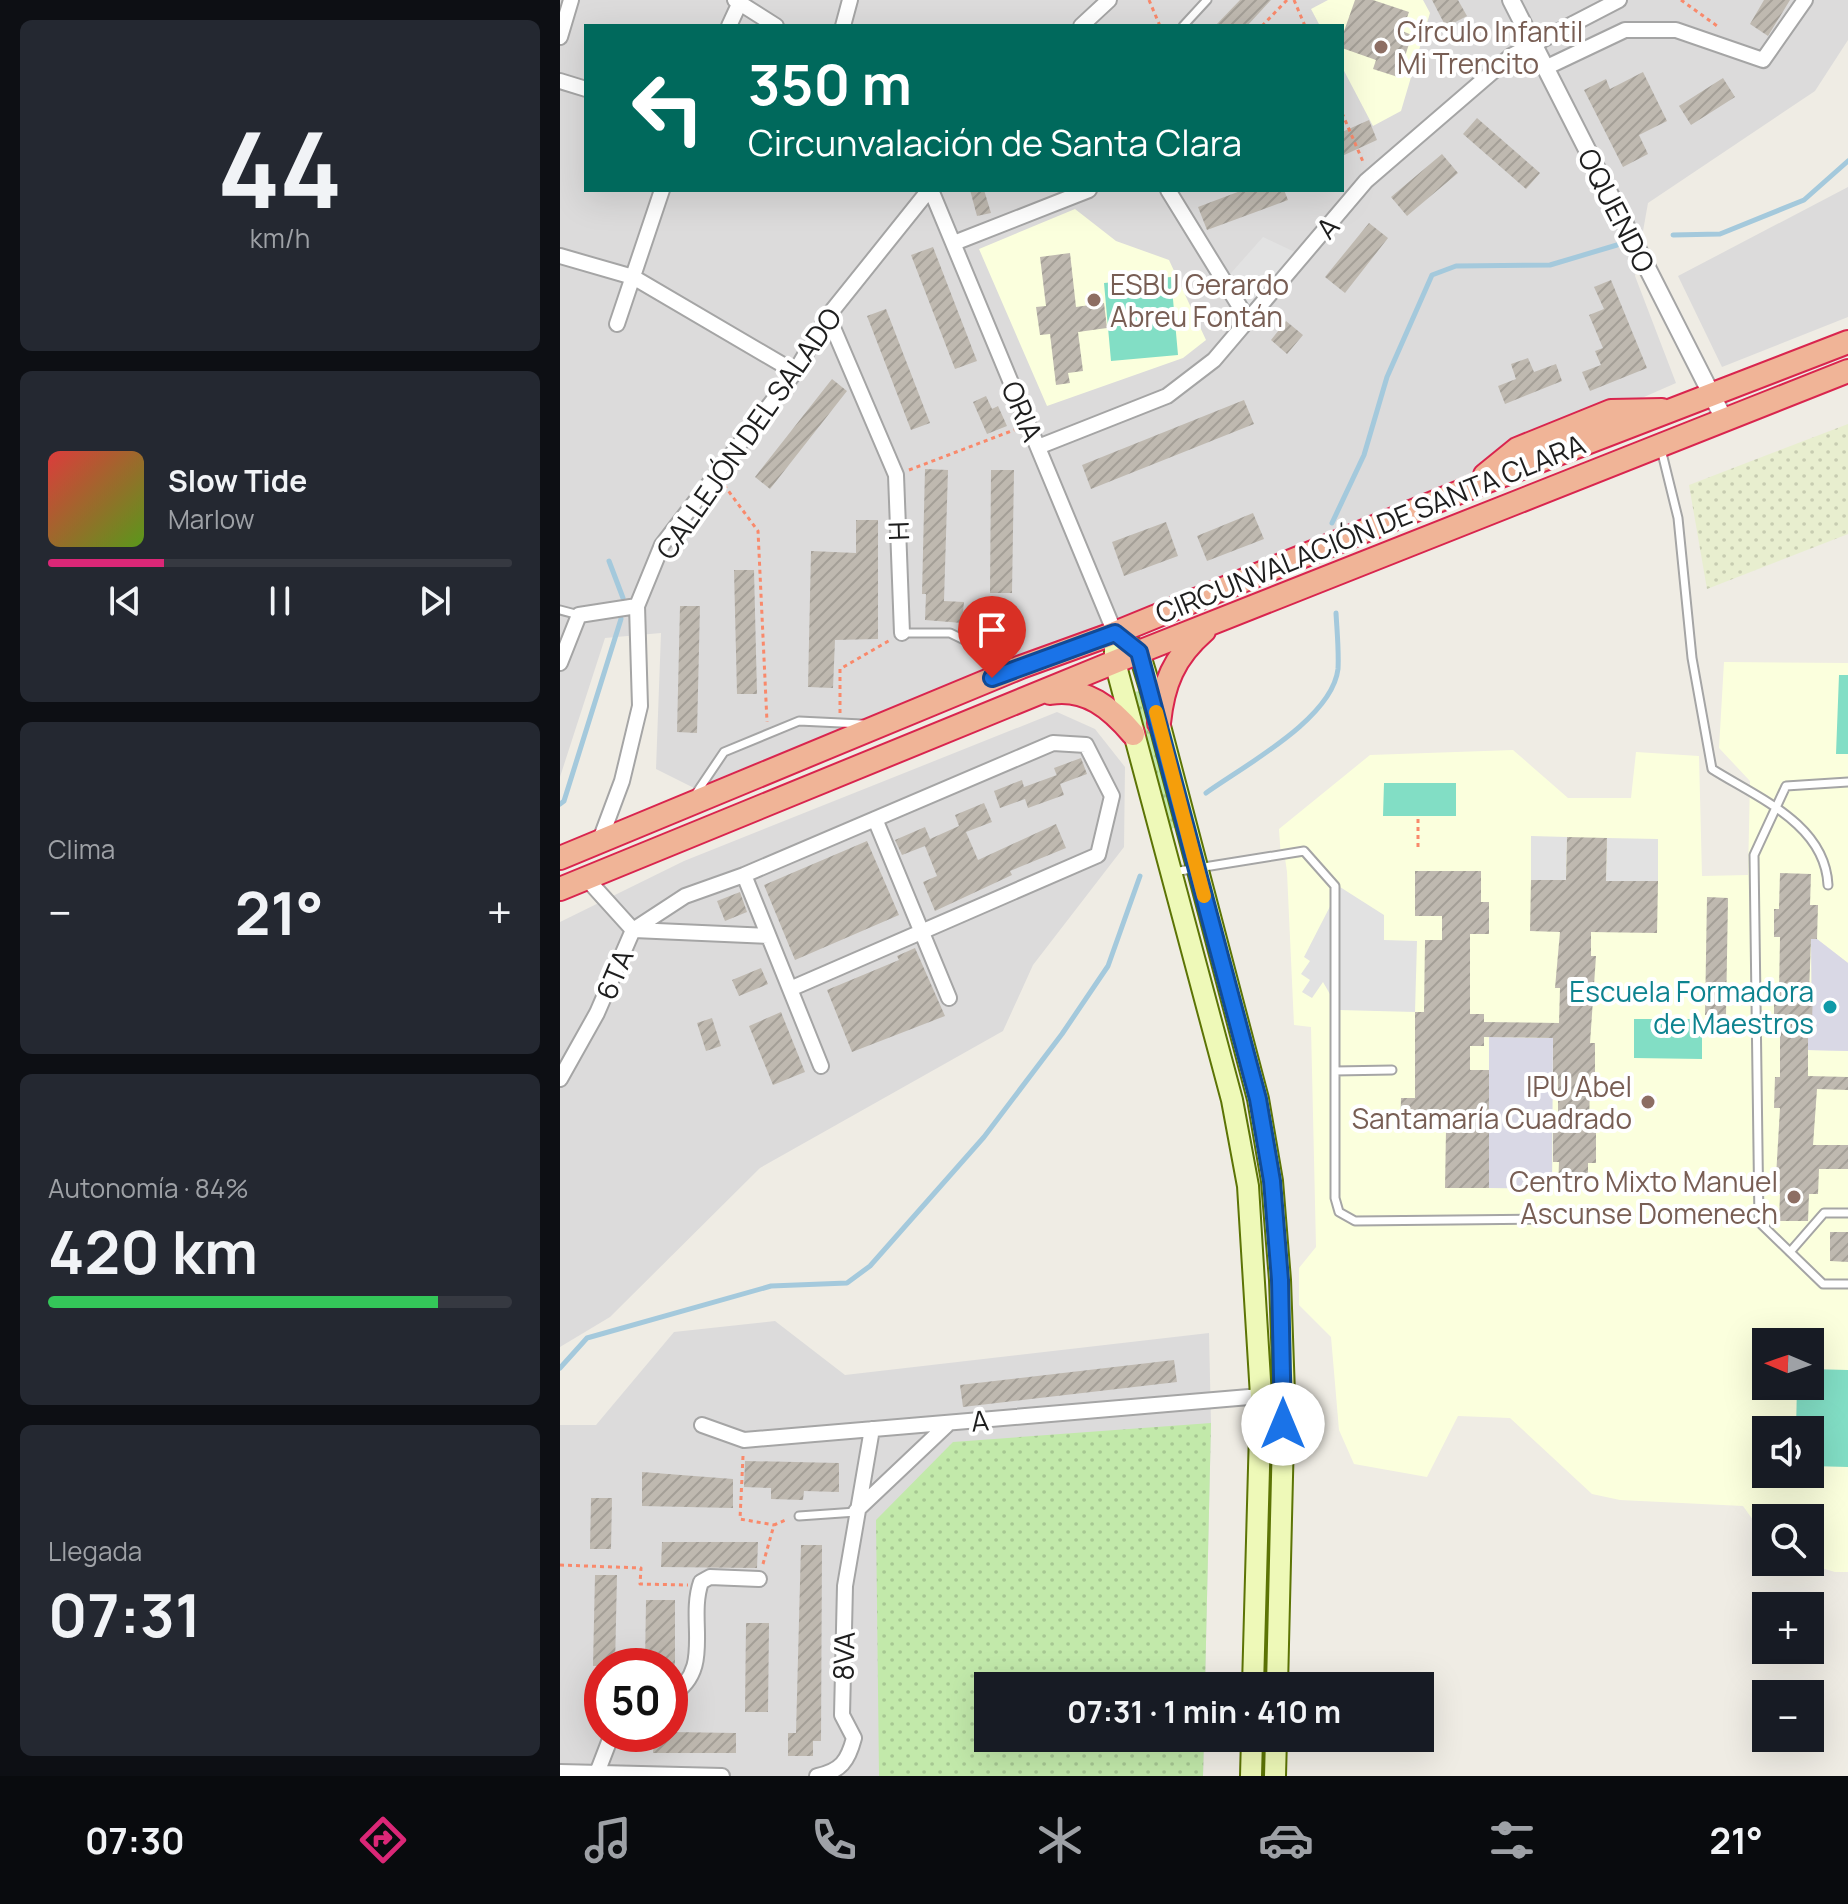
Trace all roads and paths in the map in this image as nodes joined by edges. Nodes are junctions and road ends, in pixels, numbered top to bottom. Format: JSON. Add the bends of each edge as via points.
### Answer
{"nodes":[{"id":1,"x":571,"y":0,"type":"edge"},
{"id":2,"x":850,"y":0,"type":"edge"},
{"id":3,"x":1109,"y":0,"type":"edge"},
{"id":4,"x":1149,"y":0,"type":"edge"},
{"id":5,"x":1207,"y":0,"type":"edge"},
{"id":6,"x":1287,"y":0,"type":"edge"},
{"id":7,"x":1294,"y":0,"type":"edge"},
{"id":8,"x":1511,"y":0,"type":"edge"},
{"id":9,"x":1619,"y":0,"type":"edge"},
{"id":10,"x":1805,"y":0,"type":"edge"},
{"id":11,"x":738,"y":1,"type":"edge"},
{"id":12,"x":730,"y":24,"type":"edge"},
{"id":13,"x":773,"y":24,"type":"edge"},
{"id":14,"x":844,"y":24,"type":"edge"},
{"id":15,"x":1083,"y":24,"type":"edge"},
{"id":16,"x":1159,"y":24,"type":"edge"},
{"id":17,"x":1185,"y":24,"type":"edge"},
{"id":18,"x":1264,"y":24,"type":"edge"},
{"id":19,"x":1304,"y":24,"type":"edge"},
{"id":20,"x":560,"y":37,"type":"edge"},
{"id":21,"x":1533,"y":44,"type":"junction"},
{"id":22,"x":1545,"y":68,"type":"junction"},
{"id":23,"x":560,"y":81,"type":"edge"},
{"id":24,"x":584,"y":88,"type":"edge"},
{"id":25,"x":1344,"y":118,"type":"edge"},
{"id":26,"x":1370,"y":178,"type":"junction"},
{"id":27,"x":661,"y":192,"type":"edge"},
{"id":28,"x":928,"y":192,"type":"edge"},
{"id":29,"x":931,"y":192,"type":"edge"},
{"id":30,"x":1084,"y":192,"type":"edge"},
{"id":31,"x":1169,"y":192,"type":"edge"},
{"id":32,"x":954,"y":243,"type":"junction"},
{"id":33,"x":560,"y":256,"type":"edge"},
{"id":34,"x":633,"y":277,"type":"junction"},
{"id":35,"x":828,"y":316,"type":"junction"},
{"id":36,"x":1248,"y":320,"type":"junction"},
{"id":37,"x":617,"y":324,"type":"dead end"},
{"id":38,"x":1848,"y":342,"type":"edge"},
{"id":39,"x":1848,"y":371,"type":"edge"},
{"id":40,"x":795,"y":372,"type":"junction"},
{"id":41,"x":1712,"y":395,"type":"junction"},
{"id":42,"x":1724,"y":419,"type":"junction"},
{"id":43,"x":1029,"y":425,"type":"junction"},
{"id":44,"x":1660,"y":445,"type":"junction"},
{"id":45,"x":1038,"y":447,"type":"junction"},
{"id":46,"x":716,"y":474,"type":"junction"},
{"id":47,"x":896,"y":475,"type":"junction"},
{"id":48,"x":637,"y":606,"type":"junction"},
{"id":49,"x":560,"y":610,"type":"edge"},
{"id":50,"x":579,"y":615,"type":"junction"},
{"id":51,"x":1215,"y":622,"type":"junction"},
{"id":52,"x":902,"y":633,"type":"junction"},
{"id":53,"x":1115,"y":633,"type":"junction"},
{"id":54,"x":1139,"y":652,"type":"junction"},
{"id":55,"x":1115,"y":662,"type":"junction"},
{"id":56,"x":560,"y":663,"type":"edge"},
{"id":57,"x":1021,"y":667,"type":"junction"},
{"id":58,"x":1033,"y":696,"type":"junction"},
{"id":59,"x":839,"y":722,"type":"junction"},
{"id":60,"x":1159,"y":723,"type":"junction"},
{"id":61,"x":876,"y":726,"type":"junction"},
{"id":62,"x":768,"y":734,"type":"junction"},
{"id":63,"x":1133,"y":734,"type":"junction"},
{"id":64,"x":1848,"y":782,"type":"edge"},
{"id":65,"x":688,"y":806,"type":"junction"},
{"id":66,"x":1774,"y":807,"type":"junction"},
{"id":67,"x":1418,"y":816,"type":"dead end"},
{"id":68,"x":875,"y":819,"type":"junction"},
{"id":69,"x":600,"y":840,"type":"junction"},
{"id":70,"x":1418,"y":847,"type":"dead end"},
{"id":71,"x":560,"y":858,"type":"edge"},
{"id":72,"x":1196,"y":866,"type":"junction"},
{"id":73,"x":1171,"y":873,"type":"junction"},
{"id":74,"x":744,"y":875,"type":"junction"},
{"id":75,"x":586,"y":878,"type":"junction"},
{"id":76,"x":1828,"y":885,"type":"dead end"},
{"id":77,"x":560,"y":889,"type":"edge"},
{"id":78,"x":633,"y":930,"type":"junction"},
{"id":79,"x":922,"y":932,"type":"junction"},
{"id":80,"x":768,"y":936,"type":"junction"},
{"id":81,"x":790,"y":989,"type":"junction"},
{"id":82,"x":949,"y":998,"type":"dead end"},
{"id":83,"x":821,"y":1066,"type":"dead end"},
{"id":84,"x":1392,"y":1070,"type":"dead end"},
{"id":85,"x":1335,"y":1071,"type":"junction"},
{"id":86,"x":560,"y":1079,"type":"edge"},
{"id":87,"x":1848,"y":1213,"type":"edge"},
{"id":88,"x":1552,"y":1219,"type":"dead end"},
{"id":89,"x":1790,"y":1252,"type":"junction"},
{"id":90,"x":1848,"y":1284,"type":"edge"},
{"id":91,"x":1284,"y":1394,"type":"junction"},
{"id":92,"x":1261,"y":1396,"type":"junction"},
{"id":93,"x":949,"y":1423,"type":"junction"},
{"id":94,"x":702,"y":1425,"type":"dead end"},
{"id":95,"x":872,"y":1429,"type":"junction"},
{"id":96,"x":744,"y":1440,"type":"junction"},
{"id":97,"x":856,"y":1512,"type":"junction"},
{"id":98,"x":799,"y":1516,"type":"joint"},
{"id":99,"x":774,"y":1525,"type":"junction"},
{"id":100,"x":560,"y":1565,"type":"edge"},
{"id":101,"x":759,"y":1579,"type":"joint"},
{"id":102,"x":700,"y":1585,"type":"junction"},
{"id":103,"x":1253,"y":1672,"type":"edge"},
{"id":104,"x":1277,"y":1672,"type":"edge"},
{"id":105,"x":688,"y":1682,"type":"edge"},
{"id":106,"x":605,"y":1752,"type":"edge"},
{"id":107,"x":1252,"y":1752,"type":"edge"},
{"id":108,"x":1276,"y":1752,"type":"edge"},
{"id":109,"x":560,"y":1772,"type":"edge"},
{"id":110,"x":597,"y":1773,"type":"junction"},
{"id":111,"x":722,"y":1776,"type":"edge"},
{"id":112,"x":817,"y":1776,"type":"edge"},
{"id":113,"x":1251,"y":1776,"type":"edge"},
{"id":114,"x":1275,"y":1776,"type":"edge"}],
"edges":[{"from":1,"to":20,"type":"street"},
{"from":2,"to":14,"type":"street"},
{"from":3,"to":15,"type":"street"},
{"from":4,"to":16,"type":"path"},
{"from":5,"to":17,"type":"lane"},
{"from":6,"to":18,"type":"path"},
{"from":7,"to":19,"type":"path"},
{"from":8,"to":21,"type":"street","name":"OQUENDO"},
{"from":9,"to":21,"type":"street","name":"A"},
{"from":10,"to":22,"type":"street","via":[[1763,60],[1676,30],[1625,30]]},
{"from":11,"to":12,"type":"street"},
{"from":11,"to":13,"type":"street"},
{"from":21,"to":22,"type":"street","name":"OQUENDO"},
{"from":21,"to":26,"type":"street","name":"A","via":[[1511,56]]},
{"from":22,"to":41,"type":"street","name":"OQUENDO"},
{"from":23,"to":24,"type":"street"},
{"from":25,"to":26,"type":"path"},
{"from":26,"to":36,"type":"street","name":"A"},
{"from":27,"to":34,"type":"street"},
{"from":28,"to":35,"type":"street","name":"CALLEJÓN DEL SALADO"},
{"from":29,"to":32,"type":"street","name":"ORIA"},
{"from":30,"to":32,"type":"street"},
{"from":31,"to":36,"type":"street"},
{"from":32,"to":43,"type":"street","name":"ORIA"},
{"from":33,"to":34,"type":"street"},
{"from":34,"to":37,"type":"street"},
{"from":34,"to":40,"type":"street"},
{"from":35,"to":40,"type":"street","name":"CALLEJÓN DEL SALADO"},
{"from":35,"to":47,"type":"street","name":"H"},
{"from":36,"to":45,"type":"street","name":"A","via":[[1214,360],[1167,396]]},
{"from":38,"to":41,"type":"highway"},
{"from":39,"to":42,"type":"highway","name":"CIRCUNVALACIÓN DE SANTA CLARA"},
{"from":40,"to":46,"type":"street","name":"CALLEJÓN DEL SALADO"},
{"from":41,"to":42,"type":"street","name":"OQUENDO"},
{"from":41,"to":53,"type":"highway","name":"CIRCUNVALACIÓN DE SANTA CLARA","via":[[1679,409],[1611,411],[1517,449],[1467,489]]},
{"from":42,"to":44,"type":"highway","name":"CIRCUNVALACIÓN DE SANTA CLARA"},
{"from":43,"to":45,"type":"street","name":"ORIA"},
{"from":43,"to":47,"type":"path"},
{"from":44,"to":51,"type":"highway","name":"CIRCUNVALACIÓN DE SANTA CLARA"},
{"from":44,"to":66,"type":"lane","via":[[1678,518],[1692,658],[1712,769]]},
{"from":45,"to":53,"type":"street","name":"ORIA"},
{"from":46,"to":48,"type":"street","name":"CALLEJÓN DEL SALADO","via":[[662,545]]},
{"from":46,"to":62,"type":"path","via":[[758,531]]},
{"from":47,"to":52,"type":"street","name":"H"},
{"from":48,"to":50,"type":"street"},
{"from":48,"to":69,"type":"street","name":"CALLEJÓN DEL SALADO","via":[[640,706],[622,781]]},
{"from":49,"to":50,"type":"lane"},
{"from":50,"to":56,"type":"street"},
{"from":51,"to":54,"type":"highway","name":"CIRCUNVALACIÓN DE SANTA CLARA"},
{"from":51,"to":60,"type":"highway","via":[[1171,669]]},
{"from":52,"to":57,"type":"lane","via":[[950,633]]},
{"from":52,"to":59,"type":"path","via":[[840,669]]},
{"from":53,"to":54,"type":"main road"},
{"from":53,"to":55,"type":"main road"},
{"from":53,"to":57,"type":"highway","name":"CIRCUNVALACIÓN DE SANTA CLARA"},
{"from":54,"to":55,"type":"highway","name":"CIRCUNVALACIÓN DE SANTA CLARA"},
{"from":54,"to":60,"type":"main road"},
{"from":55,"to":58,"type":"highway","name":"CIRCUNVALACIÓN DE SANTA CLARA"},
{"from":55,"to":63,"type":"main road"},
{"from":57,"to":61,"type":"highway","name":"CIRCUNVALACIÓN DE SANTA CLARA"},
{"from":58,"to":63,"type":"highway","via":[[1082,694],[1108,707]]},
{"from":58,"to":75,"type":"highway","name":"CIRCUNVALACIÓN DE SANTA CLARA"},
{"from":59,"to":61,"type":"lane"},
{"from":59,"to":62,"type":"lane","via":[[799,721]]},
{"from":60,"to":72,"type":"main road"},
{"from":61,"to":65,"type":"highway","name":"CIRCUNVALACIÓN DE SANTA CLARA"},
{"from":62,"to":65,"type":"lane","via":[[724,752]]},
{"from":63,"to":73,"type":"main road"},
{"from":64,"to":66,"type":"lane","via":[[1786,786]]},
{"from":65,"to":69,"type":"highway","name":"CIRCUNVALACIÓN DE SANTA CLARA"},
{"from":66,"to":76,"type":"lane","via":[[1804,828],[1827,862]]},
{"from":66,"to":89,"type":"lane","via":[[1754,855],[1759,1222]]},
{"from":67,"to":70,"type":"path"},
{"from":68,"to":74,"type":"street"},
{"from":68,"to":79,"type":"street"},
{"from":68,"to":79,"type":"street","via":[[1053,743],[1086,745],[1112,796],[1098,855]]},
{"from":69,"to":71,"type":"highway","name":"CIRCUNVALACIÓN DE SANTA CLARA"},
{"from":72,"to":73,"type":"lane"},
{"from":72,"to":85,"type":"lane","via":[[1304,851],[1335,886]]},
{"from":72,"to":91,"type":"main road","via":[[1258,1099],[1272,1181]]},
{"from":73,"to":92,"type":"main road","via":[[1232,1100],[1248,1186]]},
{"from":74,"to":78,"type":"street","via":[[685,896]]},
{"from":74,"to":80,"type":"street"},
{"from":75,"to":77,"type":"highway","name":"CIRCUNVALACIÓN DE SANTA CLARA"},
{"from":75,"to":78,"type":"street","name":"6TA"},
{"from":78,"to":80,"type":"street"},
{"from":78,"to":86,"type":"street","name":"6TA","via":[[597,1013]]},
{"from":79,"to":81,"type":"street"},
{"from":79,"to":82,"type":"street"},
{"from":80,"to":81,"type":"street"},
{"from":81,"to":83,"type":"street"},
{"from":84,"to":85,"type":"lane"},
{"from":85,"to":88,"type":"lane","via":[[1339,1212],[1355,1221]]},
{"from":87,"to":89,"type":"lane","via":[[1824,1213]]},
{"from":89,"to":90,"type":"lane","via":[[1823,1284]]},
{"from":91,"to":92,"type":"lane"},
{"from":91,"to":104,"type":"main road"},
{"from":92,"to":93,"type":"street","name":"A"},
{"from":92,"to":103,"type":"main road"},
{"from":93,"to":95,"type":"street","name":"A"},
{"from":93,"to":97,"type":"street"},
{"from":94,"to":96,"type":"street","name":"A"},
{"from":95,"to":96,"type":"street","name":"A"},
{"from":95,"to":97,"type":"street","name":"8VA"},
{"from":96,"to":99,"type":"path","via":[[740,1519]]},
{"from":97,"to":98,"type":"lane"},
{"from":97,"to":112,"type":"street","name":"8VA","via":[[845,1586],[842,1715],[854,1738],[849,1759],[837,1770]]},
{"from":98,"to":99,"type":"path"},
{"from":99,"to":101,"type":"path"},
{"from":100,"to":102,"type":"path","via":[[641,1568],[640,1584]]},
{"from":101,"to":102,"type":"street","via":[[710,1577]]},
{"from":102,"to":105,"type":"street","via":[[696,1670]]},
{"from":106,"to":110,"type":"street"},
{"from":107,"to":113,"type":"main road"},
{"from":108,"to":114,"type":"main road"},
{"from":109,"to":110,"type":"street"},
{"from":110,"to":111,"type":"street"}]}
